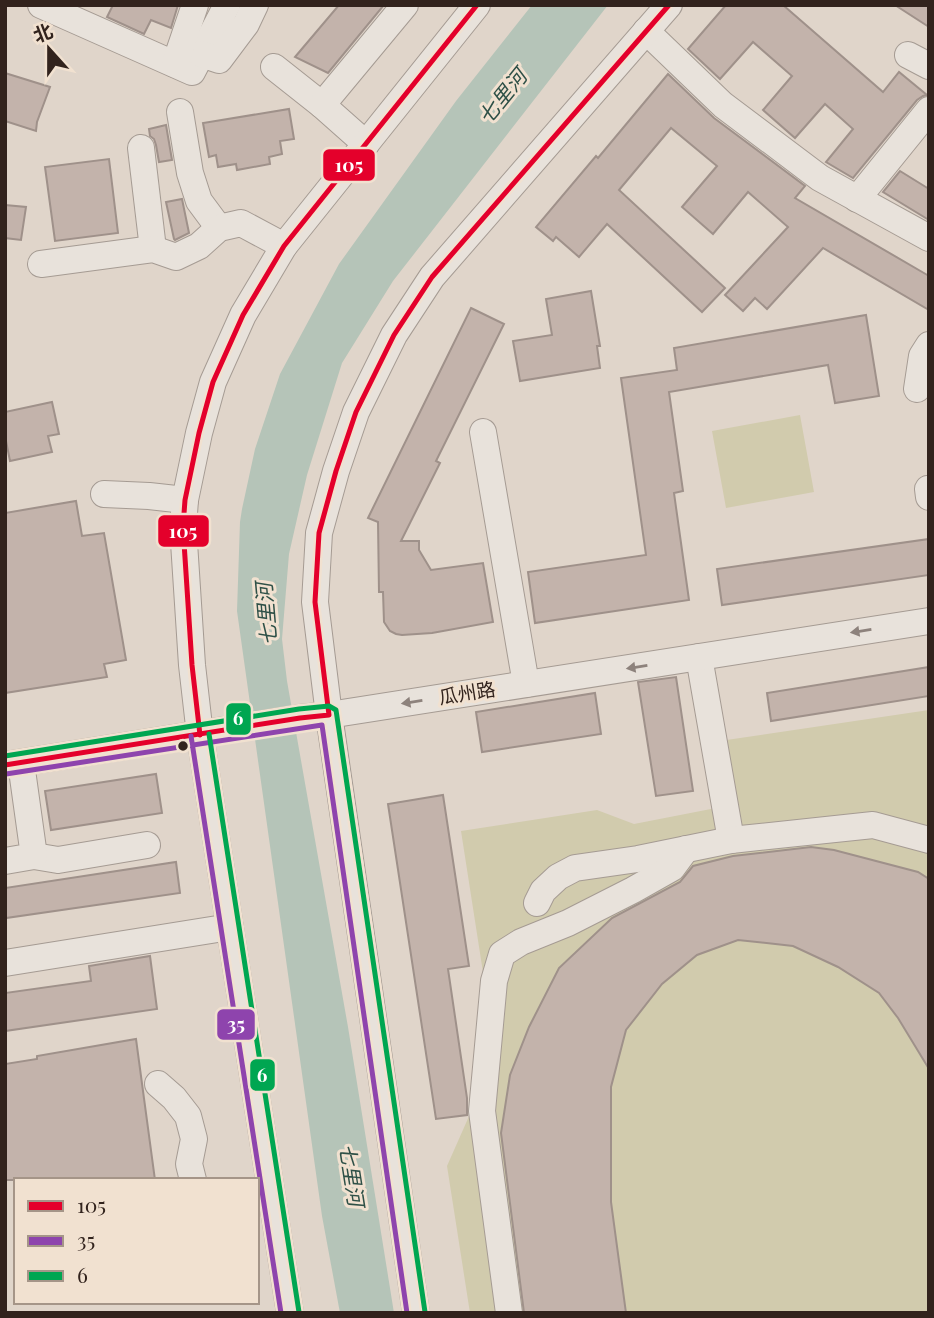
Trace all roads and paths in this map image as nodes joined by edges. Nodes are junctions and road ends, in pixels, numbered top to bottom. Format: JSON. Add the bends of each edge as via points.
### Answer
{"nodes":[{"id":1,"x":41,"y":5,"type":"edge"},
{"id":2,"x":195,"y":5,"type":"edge"},
{"id":3,"x":227,"y":5,"type":"edge"},
{"id":4,"x":256,"y":5,"type":"edge"},
{"id":5,"x":405,"y":5,"type":"edge"},
{"id":6,"x":477,"y":5,"type":"edge"},
{"id":7,"x":668,"y":5,"type":"edge"},
{"id":8,"x":646,"y":31,"type":"junction"},
{"id":9,"x":201,"y":54,"type":"junction"},
{"id":10,"x":175,"y":64,"type":"junction"},
{"id":11,"x":274,"y":67,"type":"dead end"},
{"id":12,"x":323,"y":105,"type":"junction"},
{"id":13,"x":929,"y":110,"type":"edge"},
{"id":14,"x":180,"y":112,"type":"dead end"},
{"id":15,"x":366,"y":144,"type":"junction"},
{"id":16,"x":141,"y":148,"type":"dead end"},
{"id":17,"x":857,"y":199,"type":"junction"},
{"id":18,"x":219,"y":228,"type":"junction"},
{"id":19,"x":929,"y":238,"type":"edge"},
{"id":20,"x":285,"y":246,"type":"junction"},
{"id":21,"x":153,"y":249,"type":"junction"},
{"id":22,"x":41,"y":264,"type":"dead end"},
{"id":23,"x":929,"y":345,"type":"edge"},
{"id":24,"x":917,"y":389,"type":"dead end"},
{"id":25,"x":483,"y":432,"type":"dead end"},
{"id":26,"x":104,"y":494,"type":"dead end"},
{"id":27,"x":185,"y":500,"type":"junction"},
{"id":28,"x":929,"y":621,"type":"edge"},
{"id":29,"x":699,"y":657,"type":"junction"},
{"id":30,"x":526,"y":684,"type":"junction"},
{"id":31,"x":329,"y":715,"type":"junction"},
{"id":32,"x":200,"y":735,"type":"junction"},
{"id":33,"x":13,"y":764,"type":"edge"},
{"id":34,"x":731,"y":840,"type":"junction"},
{"id":35,"x":929,"y":840,"type":"edge"},
{"id":36,"x":147,"y":845,"type":"dead end"},
{"id":37,"x":686,"y":849,"type":"junction"},
{"id":38,"x":34,"y":856,"type":"junction"},
{"id":39,"x":5,"y":860,"type":"edge"},
{"id":40,"x":537,"y":903,"type":"dead end"},
{"id":41,"x":230,"y":927,"type":"junction"},
{"id":42,"x":5,"y":963,"type":"edge"},
{"id":43,"x":158,"y":1084,"type":"dead end"},
{"id":44,"x":193,"y":1178,"type":"edge"},
{"id":45,"x":268,"y":1235,"type":"edge"},
{"id":46,"x":283,"y":1312,"type":"edge"},
{"id":47,"x":416,"y":1313,"type":"edge"},
{"id":48,"x":509,"y":1313,"type":"edge"}],
"edges":[{"from":1,"to":10,"type":"street"},
{"from":2,"to":10,"type":"street"},
{"from":3,"to":9,"type":"street"},
{"from":4,"to":9,"type":"street","via":[[219,60]]},
{"from":5,"to":12,"type":"street"},
{"from":6,"to":15,"type":"street"},
{"from":7,"to":8,"type":"street"},
{"from":8,"to":17,"type":"street","via":[[723,105],[820,178]]},
{"from":8,"to":31,"type":"street","via":[[432,277],[394,335],[356,412],[319,533],[315,602]]},
{"from":9,"to":10,"type":"street","via":[[192,72]]},
{"from":11,"to":12,"type":"street"},
{"from":12,"to":15,"type":"street"},
{"from":13,"to":17,"type":"street"},
{"from":14,"to":18,"type":"street","via":[[199,201]]},
{"from":15,"to":20,"type":"street"},
{"from":16,"to":21,"type":"street"},
{"from":17,"to":19,"type":"street"},
{"from":18,"to":20,"type":"street","via":[[241,223]]},
{"from":18,"to":21,"type":"street","via":[[199,246],[176,257]]},
{"from":20,"to":27,"type":"street","via":[[243,315],[213,382]]},
{"from":21,"to":22,"type":"street"},
{"from":23,"to":24,"type":"street","via":[[922,356]]},
{"from":25,"to":30,"type":"street"},
{"from":26,"to":27,"type":"street"},
{"from":27,"to":32,"type":"street","via":[[183,527]]},
{"from":28,"to":29,"type":"street","name":"瓜州路","one_way":true},
{"from":29,"to":30,"type":"street","name":"瓜州路","one_way":true},
{"from":29,"to":34,"type":"street"},
{"from":30,"to":31,"type":"street","name":"瓜州路","one_way":true},
{"from":31,"to":32,"type":"street","name":"瓜州路"},
{"from":31,"to":47,"type":"street"},
{"from":32,"to":33,"type":"street","name":"瓜州路"},
{"from":32,"to":41,"type":"street"},
{"from":33,"to":38,"type":"street"},
{"from":34,"to":35,"type":"street","via":[[873,825]]},
{"from":34,"to":37,"type":"street"},
{"from":36,"to":38,"type":"street","via":[[58,859]]},
{"from":37,"to":40,"type":"street","via":[[575,869],[558,877]]},
{"from":37,"to":48,"type":"street","via":[[671,868],[633,890],[502,954],[494,981],[482,1111]]},
{"from":38,"to":39,"type":"street"},
{"from":41,"to":42,"type":"street"},
{"from":41,"to":45,"type":"street"},
{"from":43,"to":44,"type":"street","via":[[188,1116],[194,1139]]},
{"from":45,"to":46,"type":"street"}]}
